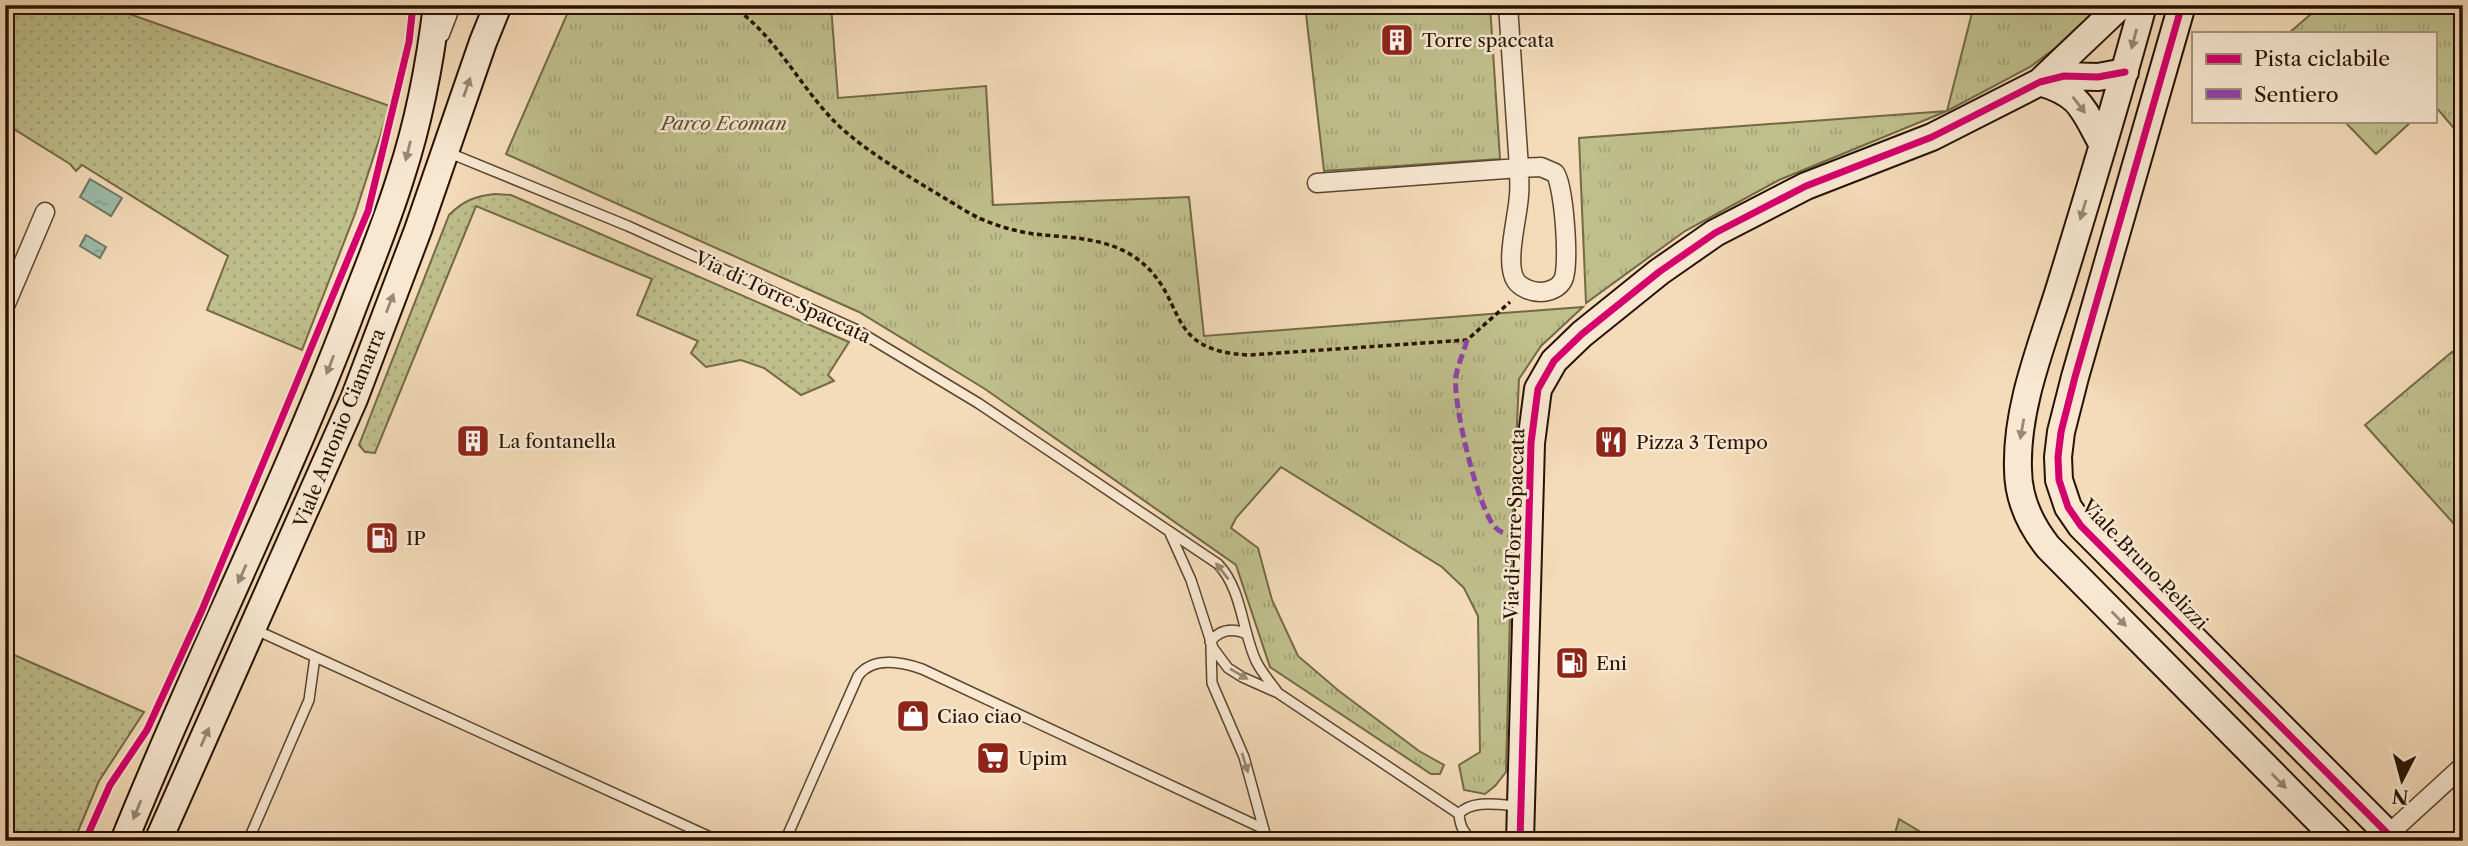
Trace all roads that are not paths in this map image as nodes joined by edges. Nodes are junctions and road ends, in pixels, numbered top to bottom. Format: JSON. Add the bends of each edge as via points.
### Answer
{"nodes":[{"id":1,"x":437,"y":5,"type":"edge"},
{"id":2,"x":456,"y":5,"type":"edge"},
{"id":3,"x":498,"y":5,"type":"edge"},
{"id":4,"x":1507,"y":5,"type":"edge"},
{"id":5,"x":2121,"y":5,"type":"edge"},
{"id":6,"x":2143,"y":5,"type":"edge"},
{"id":7,"x":2182,"y":5,"type":"edge"},
{"id":8,"x":2062,"y":61,"type":"junction"},
{"id":9,"x":2125,"y":72,"type":"junction"},
{"id":10,"x":2160,"y":81,"type":"junction"},
{"id":11,"x":2040,"y":82,"type":"junction"},
{"id":12,"x":424,"y":85,"type":"junction"},
{"id":13,"x":2103,"y":145,"type":"junction"},
{"id":14,"x":445,"y":151,"type":"junction"},
{"id":15,"x":1519,"y":168,"type":"junction"},
{"id":16,"x":1317,"y":183,"type":"dead end"},
{"id":17,"x":45,"y":212,"type":"dead end"},
{"id":18,"x":5,"y":306,"type":"edge"},
{"id":19,"x":1168,"y":530,"type":"junction"},
{"id":20,"x":253,"y":629,"type":"junction"},
{"id":21,"x":1247,"y":634,"type":"junction"},
{"id":22,"x":1210,"y":642,"type":"junction"},
{"id":23,"x":315,"y":657,"type":"junction"},
{"id":24,"x":1278,"y":693,"type":"junction"},
{"id":25,"x":2463,"y":766,"type":"edge"},
{"id":26,"x":1521,"y":806,"type":"junction"},
{"id":27,"x":1459,"y":814,"type":"junction"},
{"id":28,"x":1264,"y":829,"type":"junction"},
{"id":29,"x":2388,"y":838,"type":"edge"},
{"id":30,"x":124,"y":841,"type":"edge"},
{"id":31,"x":158,"y":841,"type":"edge"},
{"id":32,"x":248,"y":841,"type":"edge"},
{"id":33,"x":719,"y":841,"type":"edge"},
{"id":34,"x":785,"y":841,"type":"edge"},
{"id":35,"x":1267,"y":841,"type":"edge"},
{"id":36,"x":1475,"y":841,"type":"edge"},
{"id":37,"x":1520,"y":841,"type":"edge"},
{"id":38,"x":2339,"y":841,"type":"edge"}],
"edges":[{"from":1,"to":12,"type":"street","name":"Viale Antonio Ciamarra"},
{"from":2,"to":12,"type":"lane","name":"Viale Antonio Ciamarra"},
{"from":14,"to":3,"type":"street","name":"Viale Antonio Ciamarra","one_way":true},
{"from":4,"to":15,"type":"street"},
{"from":5,"to":8,"type":"street","name":"Via di Torre Spaccata"},
{"from":6,"to":9,"type":"street","one_way":true},
{"from":7,"to":10,"type":"street","name":"Viale Bruno Pelizzi"},
{"from":8,"to":9,"type":"street"},
{"from":8,"to":11,"type":"street","name":"Via di Torre Spaccata"},
{"from":9,"to":10,"type":"street","name":"Via di Torre Spaccata"},
{"from":9,"to":11,"type":"street","name":"Via di Torre Spaccata"},
{"from":9,"to":13,"type":"street"},
{"from":10,"to":29,"type":"street","name":"Viale Bruno Pelizzi","via":[[2068,401],[2058,457],[2062,490],[2081,526]]},
{"from":11,"to":13,"type":"street","one_way":true,"via":[[2074,98]]},
{"from":11,"to":26,"type":"street","name":"Via di Torre Spaccata","via":[[1932,137],[1806,186],[1715,233],[1659,272],[1554,361],[1538,389],[1532,433]]},
{"from":12,"to":30,"type":"street","name":"Viale Antonio Ciamarra","one_way":true,"via":[[401,179],[322,387]]},
{"from":13,"to":38,"type":"street","one_way":true,"via":[[2029,392],[2018,459],[2023,503],[2048,547]]},
{"from":14,"to":19,"type":"lane","name":"Via di Torre Spaccata","via":[[845,323],[978,403]]},
{"from":20,"to":14,"type":"street","name":"Viale Antonio Ciamarra","one_way":true,"via":[[354,399]]},
{"from":15,"to":15,"type":"street","via":[[1514,277],[1523,287],[1541,292],[1555,288],[1564,278],[1562,192],[1555,173],[1541,167]]},
{"from":15,"to":16,"type":"street"},
{"from":17,"to":18,"type":"street"},
{"from":21,"to":19,"type":"lane","name":"Via di Torre Spaccata","one_way":true,"via":[[1227,574]]},
{"from":19,"to":22,"type":"lane","name":"Via di Torre Spaccata","via":[[1191,580]]},
{"from":20,"to":23,"type":"lane"},
{"from":31,"to":20,"type":"street","name":"Viale Antonio Ciamarra","one_way":true},
{"from":21,"to":22,"type":"lane","via":[[1222,631]]},
{"from":21,"to":24,"type":"lane","name":"Via di Torre Spaccata","via":[[1261,669]]},
{"from":22,"to":24,"type":"lane","name":"Via di Torre Spaccata","one_way":true,"via":[[1228,668]]},
{"from":22,"to":28,"type":"lane","one_way":true,"via":[[1212,683],[1244,758]]},
{"from":23,"to":32,"type":"lane","via":[[309,700]]},
{"from":23,"to":33,"type":"lane"},
{"from":24,"to":27,"type":"lane","name":"Via di Torre Spaccata"},
{"from":25,"to":29,"type":"street"},
{"from":26,"to":27,"type":"lane","via":[[1469,806]]},
{"from":26,"to":37,"type":"street","name":"Via di Torre Spaccata"},
{"from":27,"to":36,"type":"lane","name":"Via di Torre Spaccata","via":[[1462,830]]},
{"from":28,"to":34,"type":"lane","via":[[922,669],[887,662],[871,665],[858,676]]},
{"from":28,"to":35,"type":"lane"}]}
